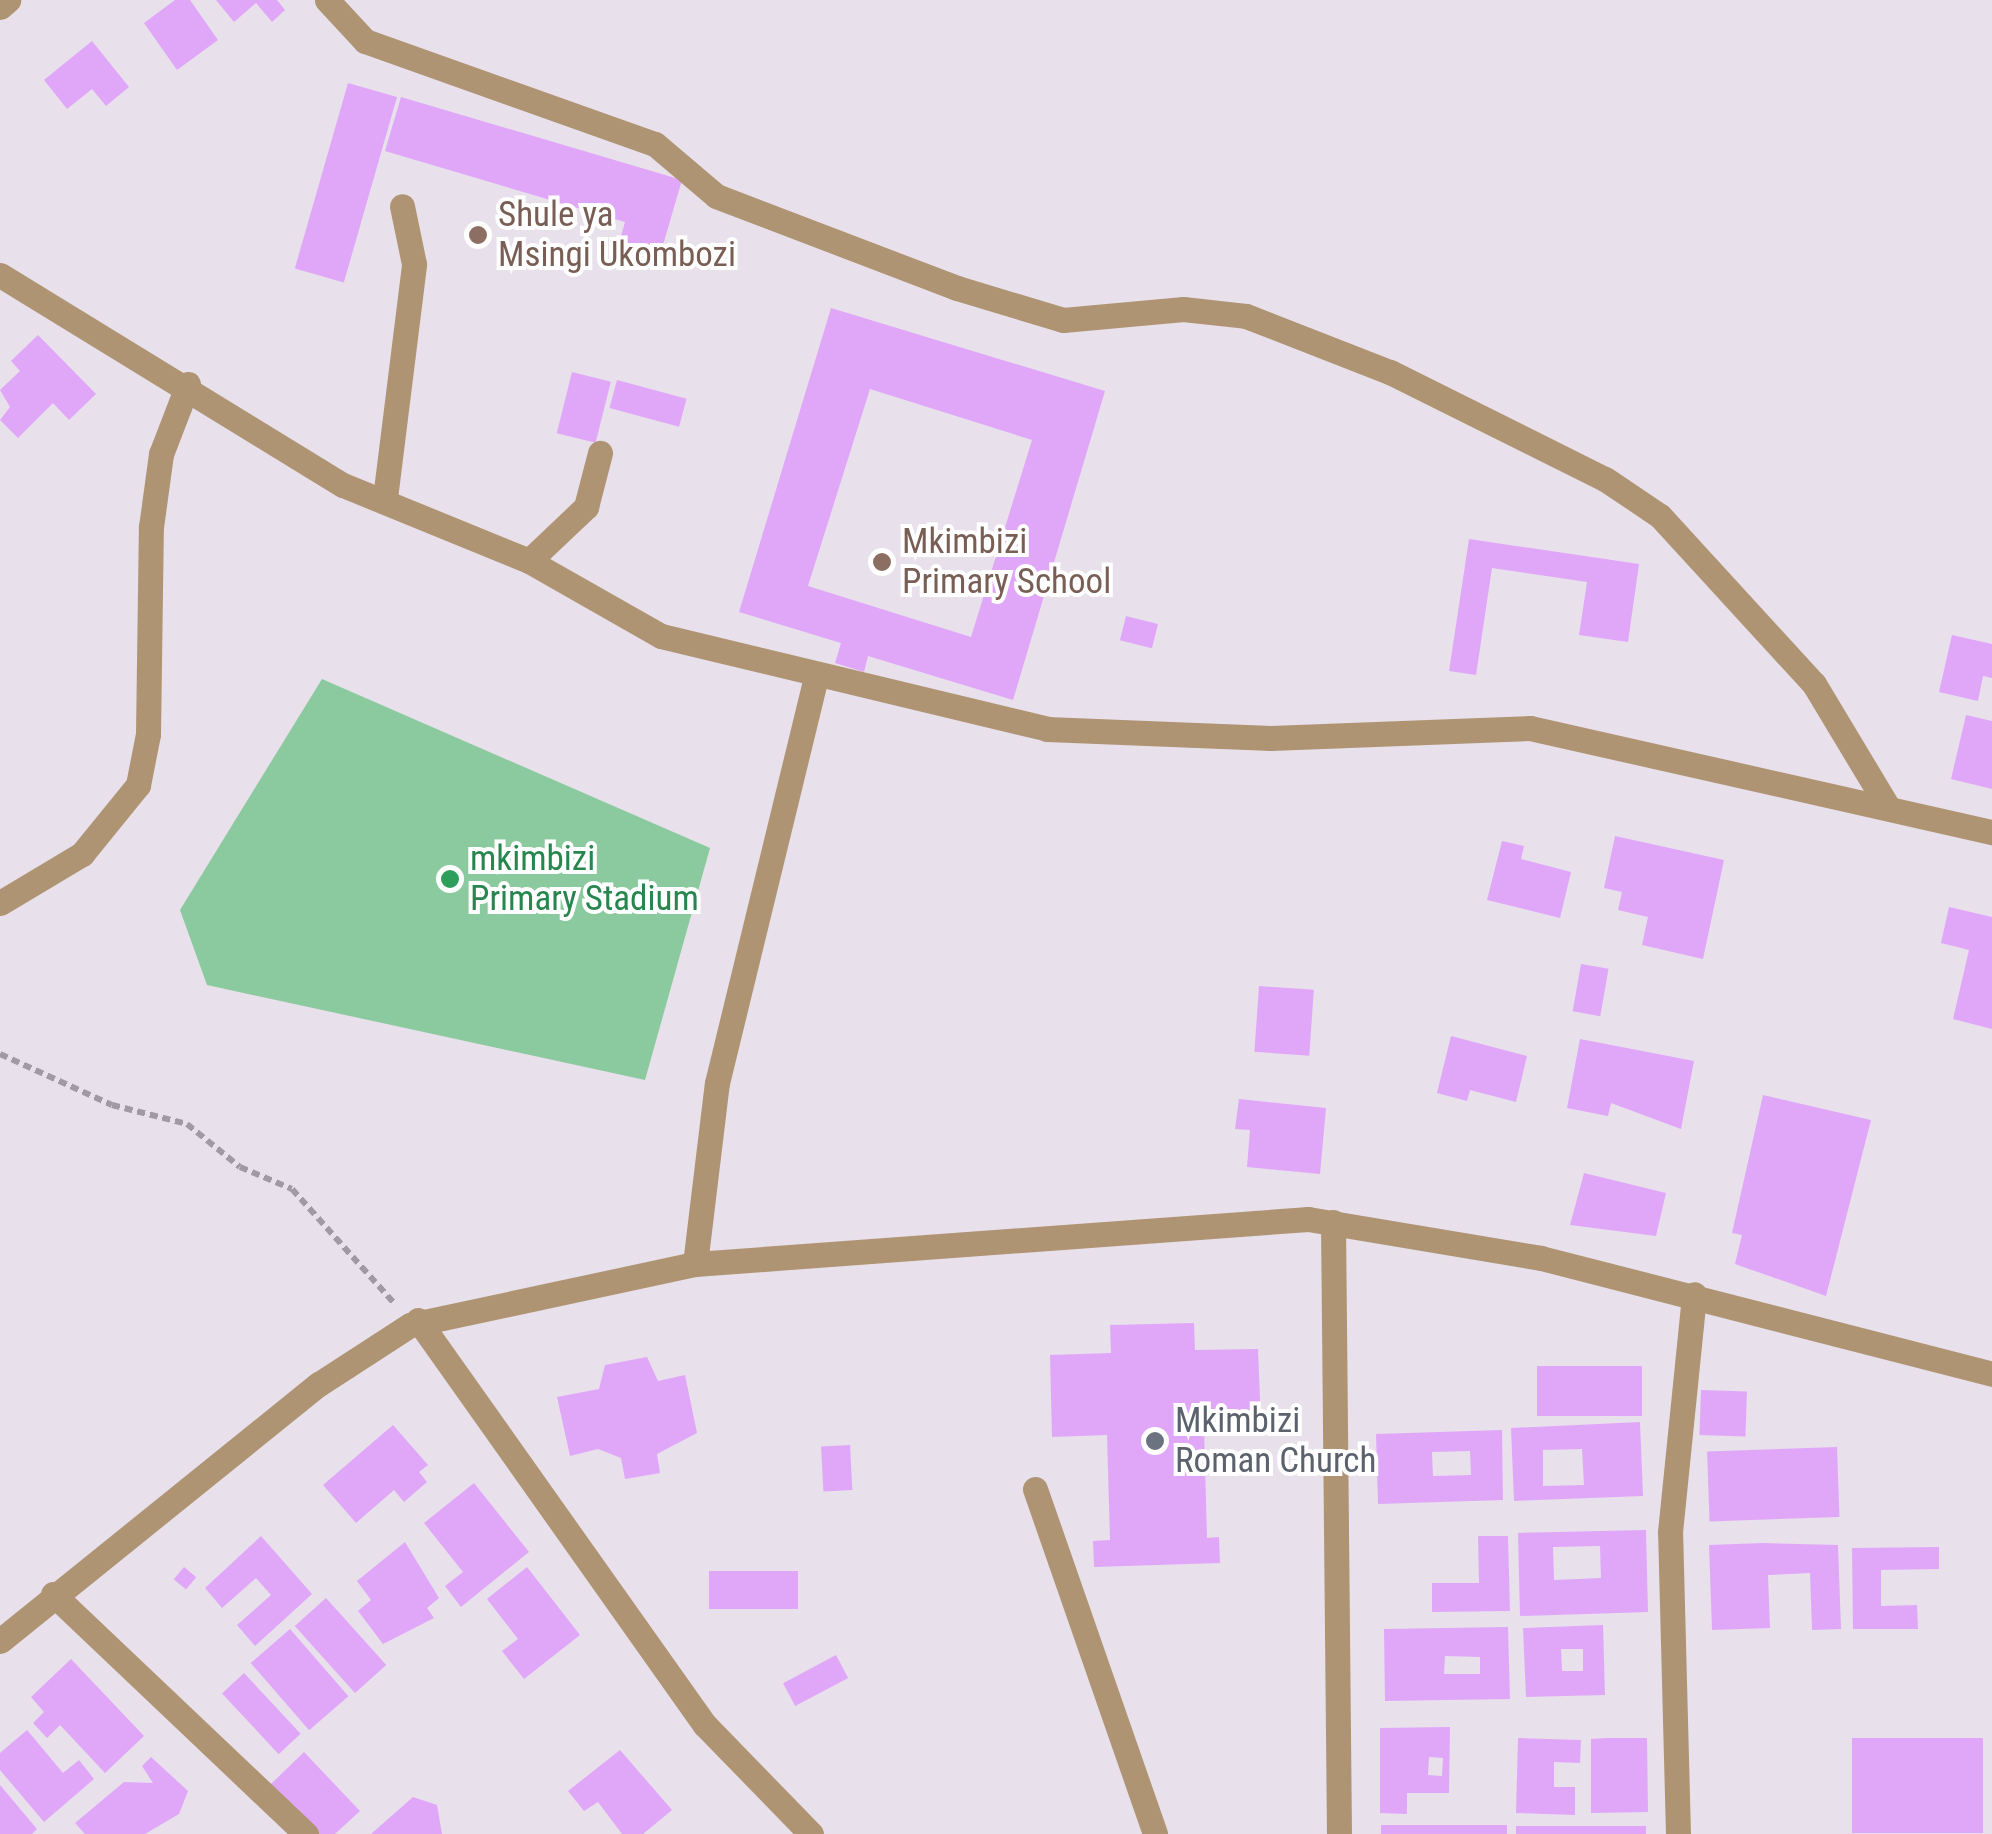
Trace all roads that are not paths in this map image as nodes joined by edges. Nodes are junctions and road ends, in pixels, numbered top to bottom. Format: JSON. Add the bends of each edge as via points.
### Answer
{"nodes":[{"id":1,"x":8,"y":0,"type":"edge"},
{"id":2,"x":327,"y":0,"type":"edge"},
{"id":3,"x":0,"y":7,"type":"edge"},
{"id":4,"x":402,"y":206,"type":"dead end"},
{"id":5,"x":0,"y":275,"type":"edge"},
{"id":6,"x":188,"y":384,"type":"junction"},
{"id":7,"x":600,"y":453,"type":"dead end"},
{"id":8,"x":386,"y":498,"type":"junction"},
{"id":9,"x":530,"y":561,"type":"junction"},
{"id":10,"x":816,"y":678,"type":"junction"},
{"id":11,"x":1888,"y":807,"type":"junction"},
{"id":12,"x":1992,"y":832,"type":"edge"},
{"id":13,"x":0,"y":903,"type":"edge"},
{"id":14,"x":1334,"y":1222,"type":"junction"},
{"id":15,"x":695,"y":1264,"type":"junction"},
{"id":16,"x":1694,"y":1294,"type":"junction"},
{"id":17,"x":414,"y":1322,"type":"junction"},
{"id":18,"x":1992,"y":1374,"type":"edge"},
{"id":19,"x":1035,"y":1489,"type":"dead end"},
{"id":20,"x":52,"y":1594,"type":"junction"},
{"id":21,"x":0,"y":1642,"type":"edge"},
{"id":22,"x":306,"y":1834,"type":"edge"},
{"id":23,"x":812,"y":1834,"type":"edge"},
{"id":24,"x":1155,"y":1834,"type":"edge"},
{"id":25,"x":1339,"y":1834,"type":"edge"},
{"id":26,"x":1678,"y":1834,"type":"edge"}],
"edges":[{"from":1,"to":3,"type":"street"},
{"from":2,"to":11,"type":"street","via":[[365,41],[655,144],[716,196],[956,288],[1063,320],[1183,310],[1258,320],[1390,372],[1605,479],[1660,516],[1814,684]]},
{"from":4,"to":8,"type":"street","via":[[414,264]]},
{"from":5,"to":6,"type":"street"},
{"from":6,"to":8,"type":"street","via":[[343,484]]},
{"from":6,"to":13,"type":"street","via":[[161,454],[151,526],[151,676],[138,785],[82,854]]},
{"from":7,"to":9,"type":"street","via":[[586,507]]},
{"from":8,"to":9,"type":"street"},
{"from":9,"to":10,"type":"street","via":[[660,636]]},
{"from":10,"to":11,"type":"street","via":[[988,719],[1115,736],[1530,728]]},
{"from":10,"to":15,"type":"street","via":[[717,1083]]},
{"from":11,"to":12,"type":"street"},
{"from":14,"to":15,"type":"street","via":[[1192,1222]]},
{"from":14,"to":16,"type":"street"},
{"from":14,"to":25,"type":"street"},
{"from":15,"to":17,"type":"street"},
{"from":16,"to":18,"type":"street"},
{"from":16,"to":26,"type":"street","via":[[1670,1532]]},
{"from":17,"to":20,"type":"street","via":[[319,1384]]},
{"from":17,"to":23,"type":"street","via":[[705,1725]]},
{"from":19,"to":24,"type":"street"},
{"from":20,"to":21,"type":"street"},
{"from":20,"to":22,"type":"street"}]}
